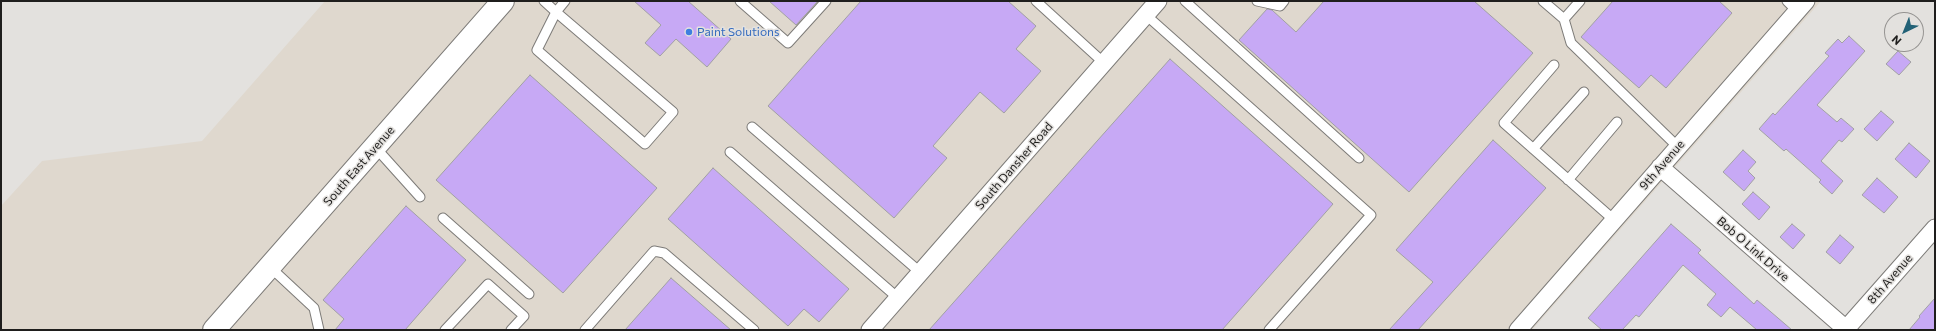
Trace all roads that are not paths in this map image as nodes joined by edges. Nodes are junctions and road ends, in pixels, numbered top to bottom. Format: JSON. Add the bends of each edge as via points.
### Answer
{"nodes":[{"id":1,"x":503,"y":1,"type":"edge"},
{"id":2,"x":544,"y":1,"type":"edge"},
{"id":3,"x":565,"y":1,"type":"edge"},
{"id":4,"x":740,"y":1,"type":"edge"},
{"id":5,"x":826,"y":1,"type":"edge"},
{"id":6,"x":1036,"y":1,"type":"edge"},
{"id":7,"x":1158,"y":1,"type":"edge"},
{"id":8,"x":1257,"y":1,"type":"edge"},
{"id":9,"x":1284,"y":1,"type":"edge"},
{"id":10,"x":1543,"y":1,"type":"edge"},
{"id":11,"x":1580,"y":1,"type":"edge"},
{"id":12,"x":1190,"y":3,"type":"edge"},
{"id":13,"x":1797,"y":4,"type":"edge"},
{"id":14,"x":556,"y":12,"type":"junction"},
{"id":15,"x":1146,"y":15,"type":"junction"},
{"id":16,"x":1564,"y":19,"type":"junction"},
{"id":17,"x":1104,"y":63,"type":"junction"},
{"id":18,"x":1554,"y":65,"type":"dead end"},
{"id":19,"x":1584,"y":92,"type":"dead end"},
{"id":20,"x":1617,"y":122,"type":"dead end"},
{"id":21,"x":752,"y":127,"type":"dead end"},
{"id":22,"x":375,"y":147,"type":"junction"},
{"id":23,"x":1678,"y":147,"type":"junction"},
{"id":24,"x":1533,"y":149,"type":"junction"},
{"id":25,"x":730,"y":152,"type":"dead end"},
{"id":26,"x":1359,"y":158,"type":"dead end"},
{"id":27,"x":1660,"y":167,"type":"junction"},
{"id":28,"x":1568,"y":180,"type":"junction"},
{"id":29,"x":420,"y":197,"type":"dead end"},
{"id":30,"x":443,"y":218,"type":"dead end"},
{"id":31,"x":1614,"y":220,"type":"junction"},
{"id":32,"x":1935,"y":228,"type":"edge"},
{"id":33,"x":270,"y":267,"type":"junction"},
{"id":34,"x":921,"y":273,"type":"junction"},
{"id":35,"x":529,"y":294,"type":"dead end"},
{"id":36,"x":898,"y":298,"type":"junction"},
{"id":37,"x":214,"y":330,"type":"edge"},
{"id":38,"x":319,"y":330,"type":"edge"},
{"id":39,"x":445,"y":330,"type":"edge"},
{"id":40,"x":511,"y":330,"type":"edge"},
{"id":41,"x":585,"y":330,"type":"edge"},
{"id":42,"x":754,"y":330,"type":"edge"},
{"id":43,"x":870,"y":330,"type":"edge"},
{"id":44,"x":1269,"y":330,"type":"edge"},
{"id":45,"x":1518,"y":330,"type":"edge"},
{"id":46,"x":1846,"y":330,"type":"edge"}],
"edges":[{"from":1,"to":22,"type":"main road","name":"South East Avenue"},
{"from":2,"to":14,"type":"lane"},
{"from":3,"to":14,"type":"lane"},
{"from":4,"to":5,"type":"lane","via":[[788,43]]},
{"from":6,"to":17,"type":"lane"},
{"from":7,"to":15,"type":"street","name":"South Dansher Road"},
{"from":8,"to":9,"type":"lane","via":[[1280,6]]},
{"from":10,"to":16,"type":"lane"},
{"from":11,"to":16,"type":"lane"},
{"from":12,"to":26,"type":"lane"},
{"from":13,"to":23,"type":"street","name":"9th Avenue"},
{"from":14,"to":14,"type":"lane","via":[[537,50],[645,144],[673,112]]},
{"from":15,"to":17,"type":"street","name":"South Dansher Road"},
{"from":15,"to":44,"type":"lane","via":[[1371,215]]},
{"from":16,"to":23,"type":"lane","via":[[1571,43]]},
{"from":17,"to":34,"type":"street","name":"South Dansher Road"},
{"from":18,"to":24,"type":"lane","via":[[1504,123]]},
{"from":19,"to":24,"type":"lane"},
{"from":20,"to":28,"type":"lane"},
{"from":21,"to":34,"type":"lane"},
{"from":22,"to":29,"type":"lane"},
{"from":22,"to":33,"type":"main road","name":"South East Avenue"},
{"from":23,"to":27,"type":"street","name":"9th Avenue"},
{"from":24,"to":28,"type":"lane"},
{"from":25,"to":36,"type":"lane"},
{"from":27,"to":31,"type":"street","name":"9th Avenue"},
{"from":27,"to":46,"type":"street","name":"Bob O Link Drive"},
{"from":28,"to":31,"type":"lane"},
{"from":30,"to":35,"type":"lane"},
{"from":31,"to":45,"type":"street","name":"9th Avenue"},
{"from":32,"to":46,"type":"street","name":"8th Avenue"},
{"from":33,"to":37,"type":"main road","name":"South East Avenue"},
{"from":33,"to":38,"type":"lane","via":[[314,308]]},
{"from":34,"to":36,"type":"street","name":"South Dansher Road"},
{"from":36,"to":43,"type":"street","name":"South Dansher Road"},
{"from":39,"to":40,"type":"lane","via":[[488,284],[524,316]]},
{"from":41,"to":42,"type":"lane","via":[[654,251],[664,253]]}]}
